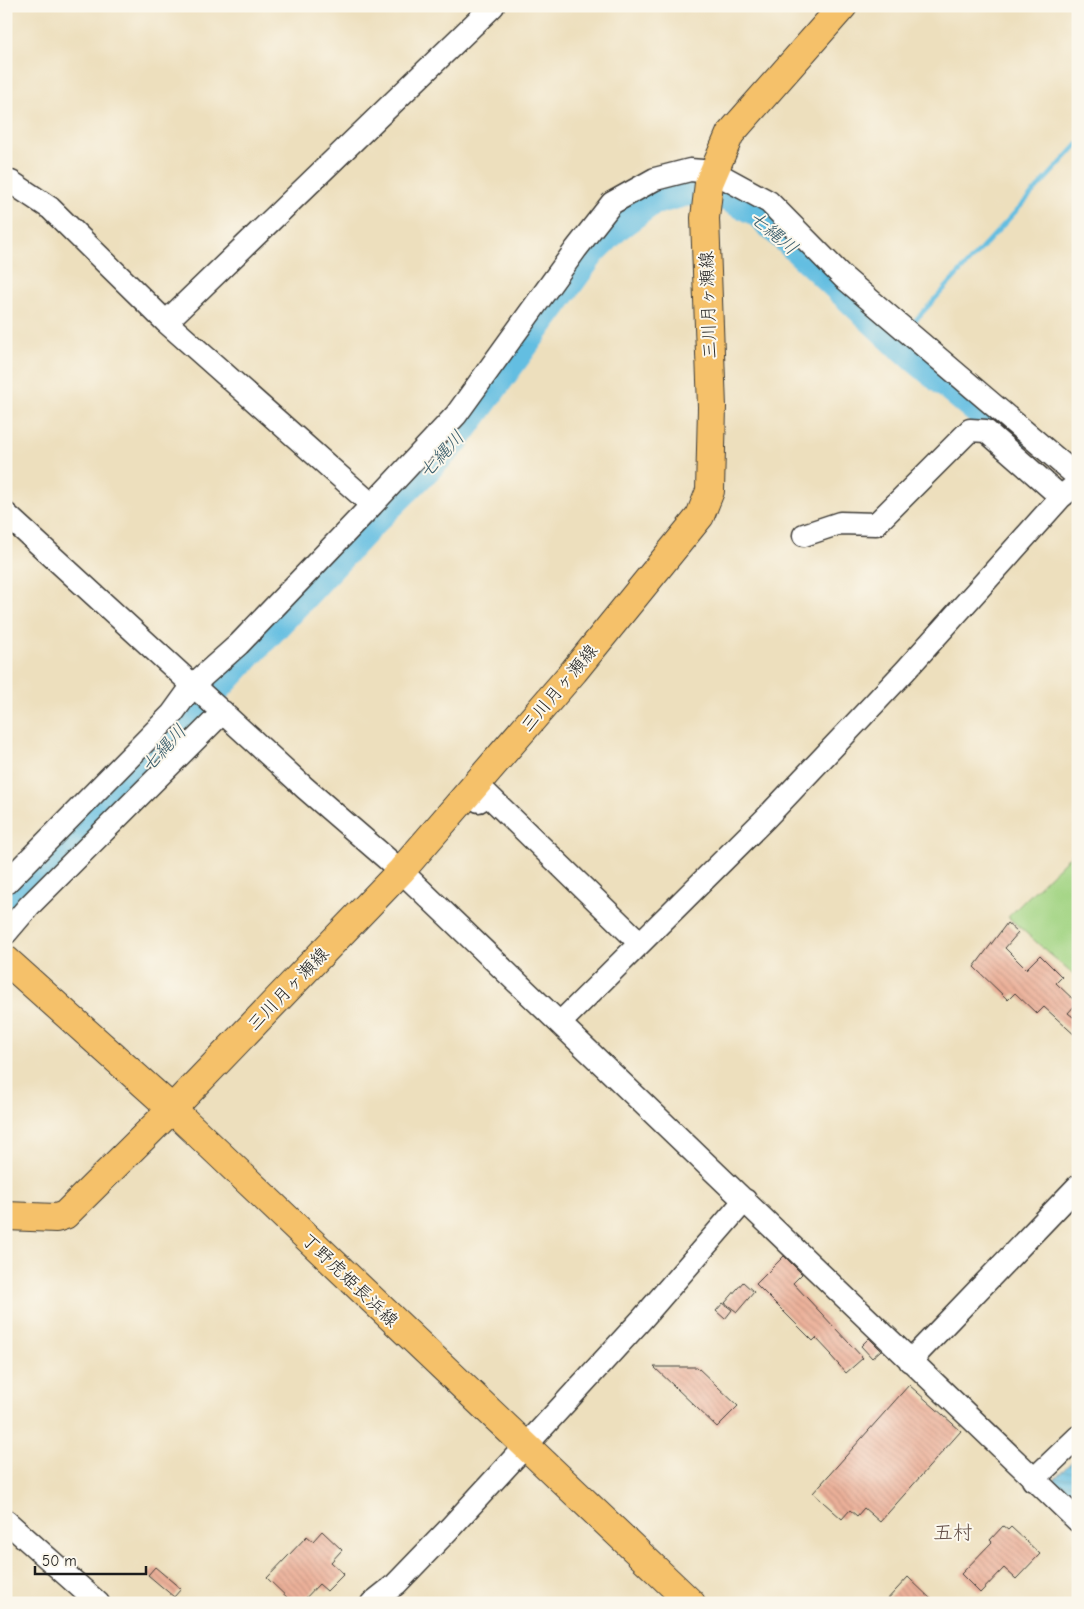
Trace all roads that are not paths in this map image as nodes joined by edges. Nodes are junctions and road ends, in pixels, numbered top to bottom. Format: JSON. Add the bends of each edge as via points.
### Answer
{"nodes":[{"id":1,"x":493,"y":6,"type":"edge"},
{"id":2,"x":843,"y":6,"type":"edge"},
{"id":3,"x":8,"y":182,"type":"edge"},
{"id":4,"x":710,"y":186,"type":"junction"},
{"id":5,"x":166,"y":322,"type":"junction"},
{"id":6,"x":1078,"y":477,"type":"edge"},
{"id":7,"x":1069,"y":490,"type":"edge"},
{"id":8,"x":372,"y":504,"type":"junction"},
{"id":9,"x":6,"y":514,"type":"edge"},
{"id":10,"x":804,"y":536,"type":"dead end"},
{"id":11,"x":193,"y":684,"type":"junction"},
{"id":12,"x":223,"y":712,"type":"junction"},
{"id":13,"x":469,"y":792,"type":"junction"},
{"id":14,"x":401,"y":871,"type":"junction"},
{"id":15,"x":6,"y":884,"type":"edge"},
{"id":16,"x":6,"y":933,"type":"edge"},
{"id":17,"x":640,"y":943,"type":"junction"},
{"id":18,"x":6,"y":960,"type":"edge"},
{"id":19,"x":560,"y":1023,"type":"junction"},
{"id":20,"x":172,"y":1109,"type":"junction"},
{"id":21,"x":1078,"y":1186,"type":"edge"},
{"id":22,"x":745,"y":1200,"type":"junction"},
{"id":23,"x":6,"y":1216,"type":"edge"},
{"id":24,"x":910,"y":1361,"type":"junction"},
{"id":25,"x":1078,"y":1437,"type":"edge"},
{"id":26,"x":524,"y":1445,"type":"junction"},
{"id":27,"x":1034,"y":1480,"type":"junction"},
{"id":28,"x":6,"y":1521,"type":"edge"},
{"id":29,"x":1078,"y":1521,"type":"edge"},
{"id":30,"x":98,"y":1603,"type":"edge"},
{"id":31,"x":372,"y":1603,"type":"edge"},
{"id":32,"x":691,"y":1603,"type":"edge"}],
"edges":[{"from":1,"to":5,"type":"street"},
{"from":2,"to":4,"type":"main road","name":"三川月ヶ瀬線","via":[[730,134]]},
{"from":3,"to":5,"type":"street","via":[[50,208]]},
{"from":4,"to":6,"type":"street","via":[[770,202],[843,277]]},
{"from":4,"to":8,"type":"street","via":[[690,170],[655,179],[612,203],[456,415]]},
{"from":4,"to":13,"type":"main road","name":"三川月ヶ瀬線","via":[[710,491],[700,516],[574,671]]},
{"from":5,"to":8,"type":"street"},
{"from":7,"to":10,"type":"street","via":[[986,431],[970,430],[876,524],[840,523]]},
{"from":7,"to":17,"type":"street","via":[[905,671]]},
{"from":8,"to":11,"type":"street","via":[[239,644]]},
{"from":9,"to":11,"type":"street"},
{"from":11,"to":12,"type":"street"},
{"from":11,"to":15,"type":"street","via":[[172,714]]},
{"from":12,"to":14,"type":"street"},
{"from":12,"to":16,"type":"street"},
{"from":13,"to":14,"type":"main road","name":"三川月ヶ瀬線"},
{"from":13,"to":17,"type":"street","via":[[479,802],[486,794]]},
{"from":14,"to":19,"type":"street"},
{"from":14,"to":20,"type":"main road","name":"三川月ヶ瀬線"},
{"from":17,"to":19,"type":"street"},
{"from":18,"to":20,"type":"main road","name":"丁野虎姫長浜線"},
{"from":19,"to":22,"type":"street"},
{"from":20,"to":23,"type":"main road","name":"三川月ヶ瀬線","via":[[65,1215],[56,1218]]},
{"from":20,"to":26,"type":"main road","name":"丁野虎姫長浜線"},
{"from":21,"to":24,"type":"street"},
{"from":22,"to":24,"type":"street"},
{"from":22,"to":26,"type":"street","via":[[643,1318]]},
{"from":24,"to":27,"type":"street"},
{"from":25,"to":27,"type":"street"},
{"from":26,"to":31,"type":"street","via":[[415,1565]]},
{"from":26,"to":32,"type":"main road","name":"丁野虎姫長浜線"},
{"from":27,"to":29,"type":"street"},
{"from":28,"to":30,"type":"street"}]}
